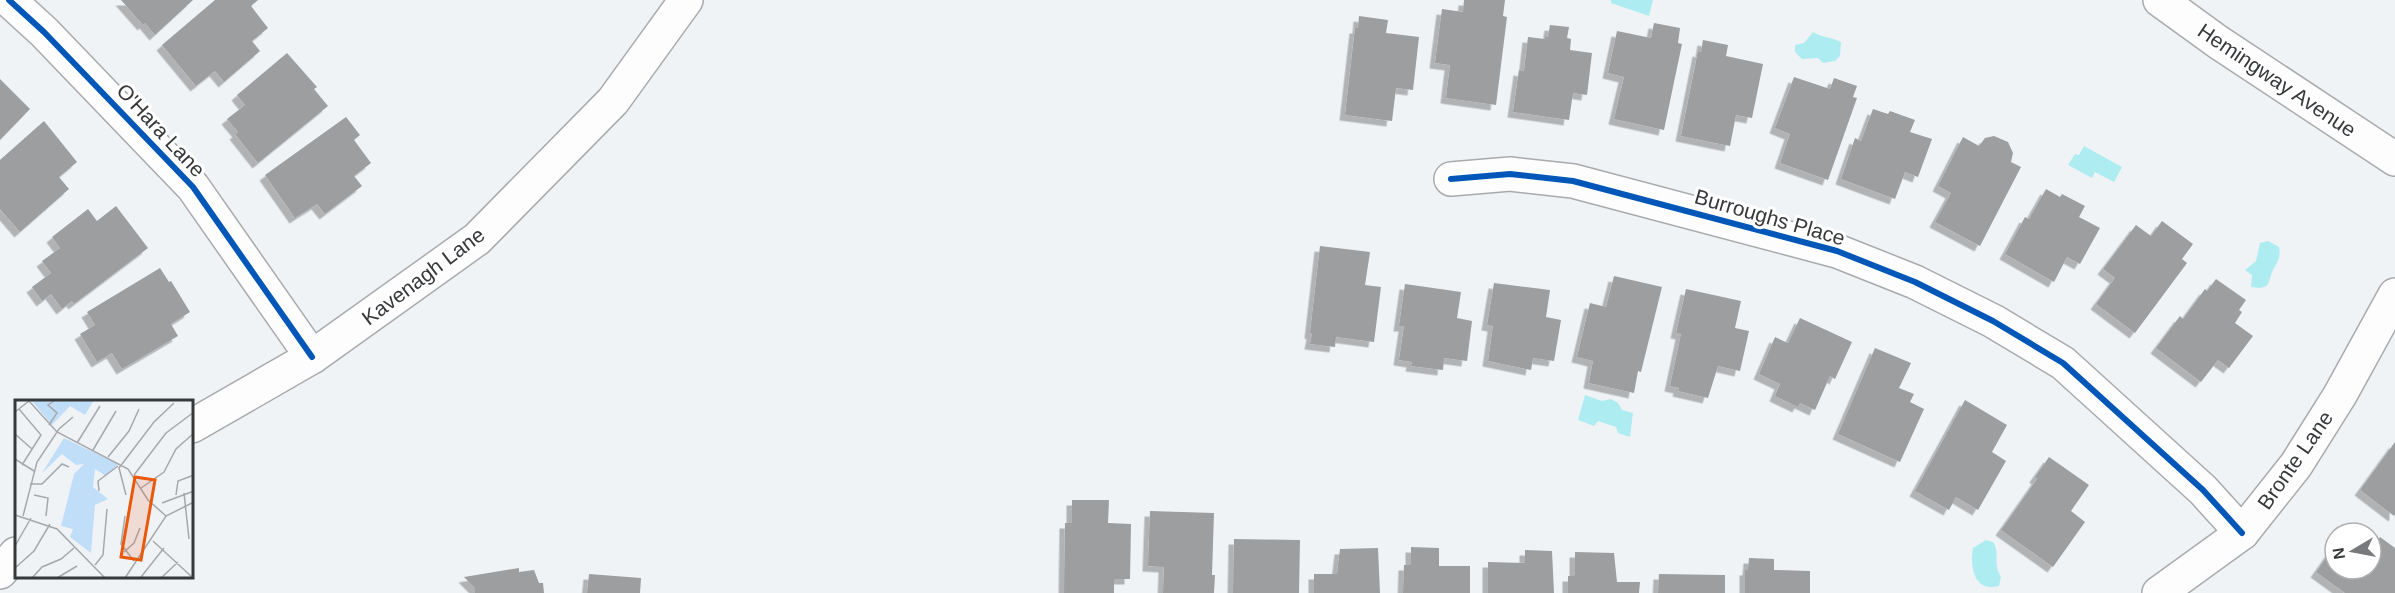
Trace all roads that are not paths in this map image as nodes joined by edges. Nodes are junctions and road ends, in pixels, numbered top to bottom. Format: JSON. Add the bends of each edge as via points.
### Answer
{"nodes":[{"id":1,"x":9,"y":0,"type":"edge"},
{"id":2,"x":686,"y":0,"type":"edge"},
{"id":3,"x":2160,"y":0,"type":"edge"},
{"id":4,"x":2395,"y":159,"type":"edge"},
{"id":5,"x":1451,"y":179,"type":"dead end"},
{"id":6,"x":2395,"y":296,"type":"edge"},
{"id":7,"x":312,"y":357,"type":"junction"},
{"id":8,"x":194,"y":425,"type":"edge"},
{"id":9,"x":2242,"y":532,"type":"junction"},
{"id":10,"x":15,"y":555,"type":"edge"},
{"id":11,"x":0,"y":572,"type":"edge"},
{"id":12,"x":2159,"y":593,"type":"edge"}],
"edges":[{"from":1,"to":7,"type":"street","name":"O'Hara Lane","via":[[193,187]]},
{"from":2,"to":7,"type":"street","name":"Kavenagh Lane","via":[[613,101],[477,239]]},
{"from":3,"to":4,"type":"street","name":"Hemingway Avenue"},
{"from":5,"to":9,"type":"street","name":"Burroughs Place","via":[[1510,174],[1573,181],[1837,251],[1915,282],[1993,321],[2063,363],[2203,490]]},
{"from":6,"to":9,"type":"street","name":"Bronte Lane","via":[[2296,465]]},
{"from":7,"to":8,"type":"street","name":"Kavenagh Lane"},
{"from":9,"to":12,"type":"street","name":"Bronte Lane"},
{"from":10,"to":11,"type":"street"}]}
